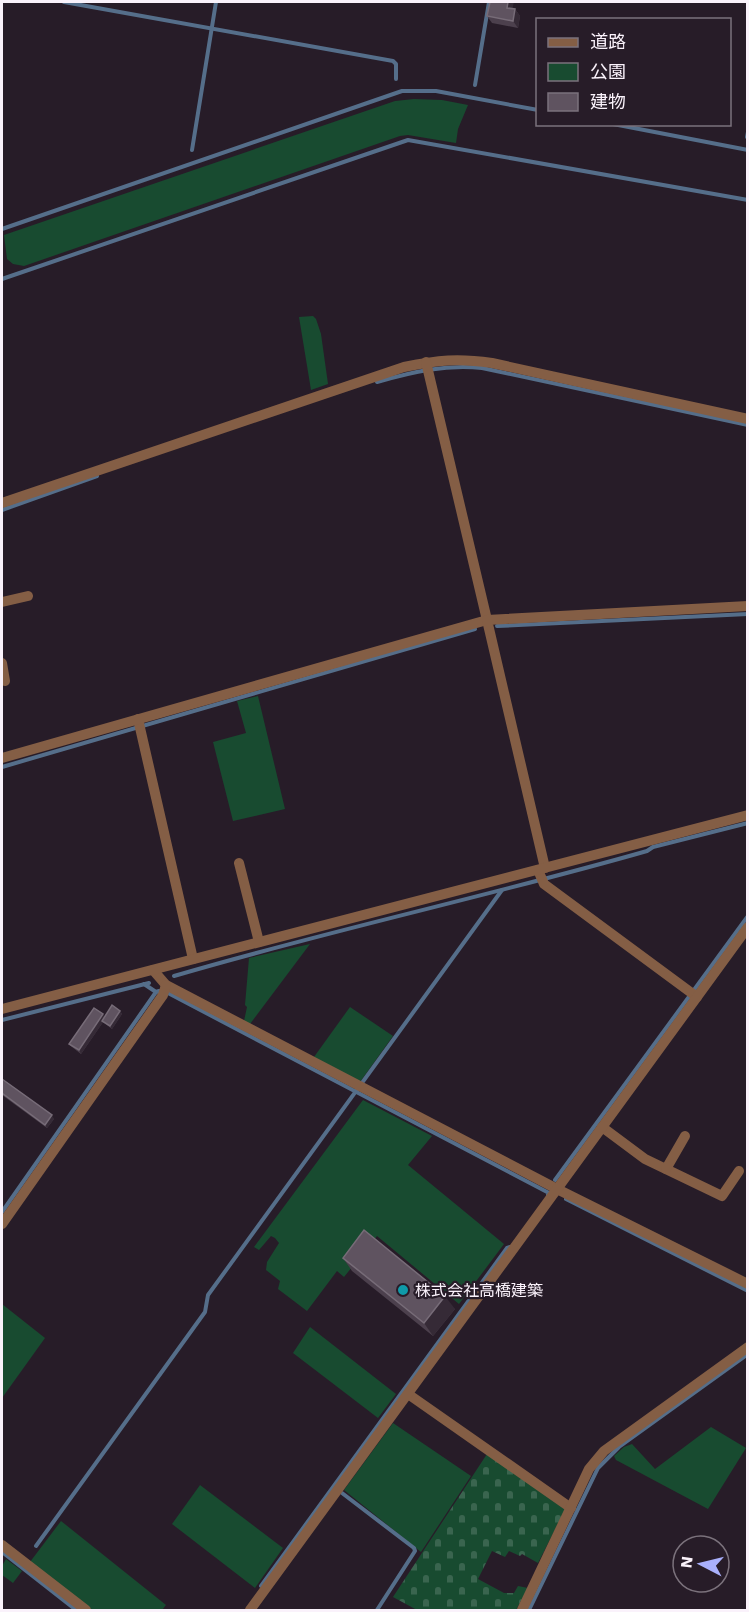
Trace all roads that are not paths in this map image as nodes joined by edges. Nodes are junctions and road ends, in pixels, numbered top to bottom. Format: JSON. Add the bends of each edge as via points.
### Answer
{"nodes":[{"id":1,"x":427,"y":367,"type":"junction"},
{"id":2,"x":747,"y":418,"type":"edge"},
{"id":3,"x":2,"y":503,"type":"edge"},
{"id":4,"x":28,"y":596,"type":"dead end"},
{"id":5,"x":2,"y":602,"type":"edge"},
{"id":6,"x":747,"y":606,"type":"edge"},
{"id":7,"x":487,"y":620,"type":"junction"},
{"id":8,"x":2,"y":663,"type":"edge"},
{"id":9,"x":5,"y":681,"type":"dead end"},
{"id":10,"x":139,"y":724,"type":"junction"},
{"id":11,"x":2,"y":758,"type":"edge"},
{"id":12,"x":747,"y":815,"type":"edge"},
{"id":13,"x":239,"y":863,"type":"dead end"},
{"id":14,"x":541,"y":869,"type":"junction"},
{"id":15,"x":747,"y":927,"type":"edge"},
{"id":16,"x":259,"y":942,"type":"junction"},
{"id":17,"x":193,"y":959,"type":"junction"},
{"id":18,"x":153,"y":970,"type":"junction"},
{"id":19,"x":165,"y":990,"type":"junction"},
{"id":20,"x":697,"y":997,"type":"junction"},
{"id":21,"x":2,"y":1009,"type":"edge"},
{"id":22,"x":602,"y":1127,"type":"junction"},
{"id":23,"x":685,"y":1136,"type":"dead end"},
{"id":24,"x":666,"y":1169,"type":"junction"},
{"id":25,"x":739,"y":1171,"type":"dead end"},
{"id":26,"x":557,"y":1189,"type":"junction"},
{"id":27,"x":2,"y":1224,"type":"edge"},
{"id":28,"x":747,"y":1284,"type":"edge"},
{"id":29,"x":747,"y":1347,"type":"edge"},
{"id":30,"x":408,"y":1394,"type":"junction"},
{"id":31,"x":571,"y":1508,"type":"junction"},
{"id":32,"x":2,"y":1545,"type":"edge"},
{"id":33,"x":86,"y":1611,"type":"edge"},
{"id":34,"x":250,"y":1611,"type":"edge"},
{"id":35,"x":522,"y":1611,"type":"edge"}],
"edges":[{"from":1,"to":2,"type":"street","via":[[455,359],[492,363]]},
{"from":1,"to":3,"type":"street","via":[[404,367]]},
{"from":1,"to":7,"type":"street"},
{"from":4,"to":5,"type":"street"},
{"from":6,"to":7,"type":"street"},
{"from":7,"to":10,"type":"street"},
{"from":7,"to":14,"type":"street"},
{"from":8,"to":9,"type":"street"},
{"from":10,"to":11,"type":"street"},
{"from":10,"to":17,"type":"street"},
{"from":12,"to":14,"type":"street"},
{"from":13,"to":16,"type":"street"},
{"from":14,"to":16,"type":"street"},
{"from":14,"to":20,"type":"street","via":[[544,884]]},
{"from":15,"to":20,"type":"street"},
{"from":16,"to":17,"type":"street"},
{"from":17,"to":18,"type":"street"},
{"from":18,"to":19,"type":"street"},
{"from":18,"to":21,"type":"street"},
{"from":19,"to":26,"type":"street"},
{"from":19,"to":27,"type":"street"},
{"from":20,"to":22,"type":"street"},
{"from":22,"to":24,"type":"street","via":[[645,1160]]},
{"from":22,"to":26,"type":"street"},
{"from":23,"to":24,"type":"street"},
{"from":24,"to":25,"type":"street","via":[[722,1196]]},
{"from":26,"to":28,"type":"street"},
{"from":26,"to":30,"type":"street"},
{"from":29,"to":31,"type":"street","via":[[604,1451],[589,1469]]},
{"from":30,"to":31,"type":"street"},
{"from":30,"to":34,"type":"street"},
{"from":31,"to":35,"type":"street"},
{"from":32,"to":33,"type":"street"}]}
